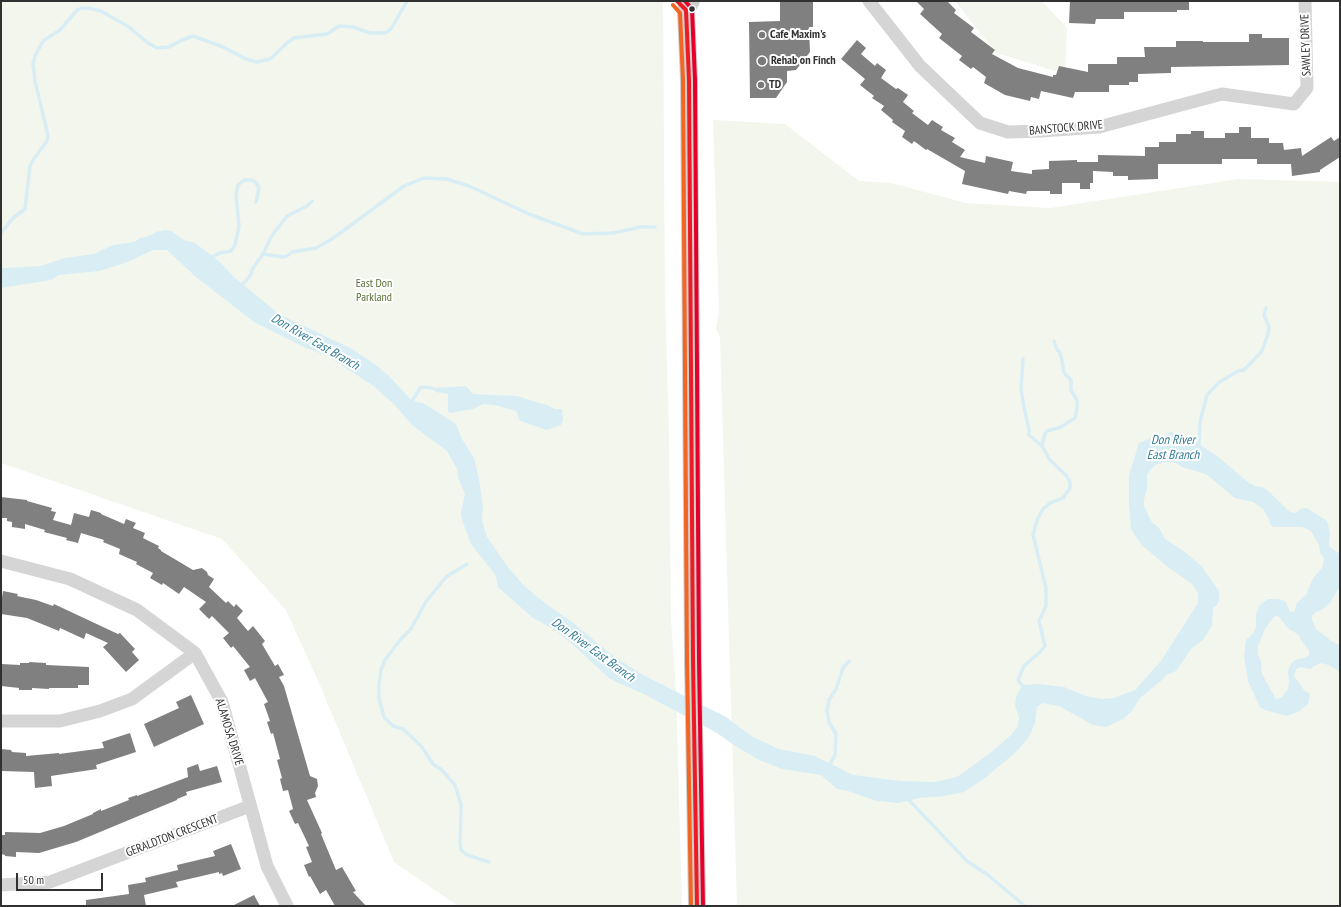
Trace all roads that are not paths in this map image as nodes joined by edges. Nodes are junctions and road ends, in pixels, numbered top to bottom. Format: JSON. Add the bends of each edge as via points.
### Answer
{"nodes":[{"id":1,"x":869,"y":1,"type":"edge"},
{"id":2,"x":1305,"y":1,"type":"edge"},
{"id":3,"x":685,"y":4,"type":"edge"},
{"id":4,"x":1307,"y":88,"type":"joint"},
{"id":5,"x":1,"y":561,"type":"edge"},
{"id":6,"x":195,"y":652,"type":"junction"},
{"id":7,"x":1,"y":720,"type":"edge"},
{"id":8,"x":250,"y":806,"type":"junction"},
{"id":9,"x":1,"y":885,"type":"edge"},
{"id":10,"x":287,"y":906,"type":"edge"},
{"id":11,"x":697,"y":906,"type":"edge"}],
"edges":[{"from":1,"to":4,"type":"street","name":"BANSTOCK DRIVE","via":[[920,66],[980,123],[1008,132],[1099,127],[1222,94],[1294,104]]},
{"from":2,"to":4,"type":"street","name":"SAWLEY DRIVE"},
{"from":3,"to":11,"type":"main road","via":[[689,80]]},
{"from":5,"to":6,"type":"street","name":"ALAMOSA DRIVE","via":[[70,579],[137,610]]},
{"from":6,"to":7,"type":"street","via":[[132,699],[100,711],[60,721]]},
{"from":6,"to":8,"type":"street","name":"ALAMOSA DRIVE","via":[[222,702]]},
{"from":8,"to":9,"type":"street","name":"GERALDTON CRESCENT","via":[[50,882]]},
{"from":8,"to":10,"type":"street","name":"ALAMOSA DRIVE","via":[[267,866]]}]}
